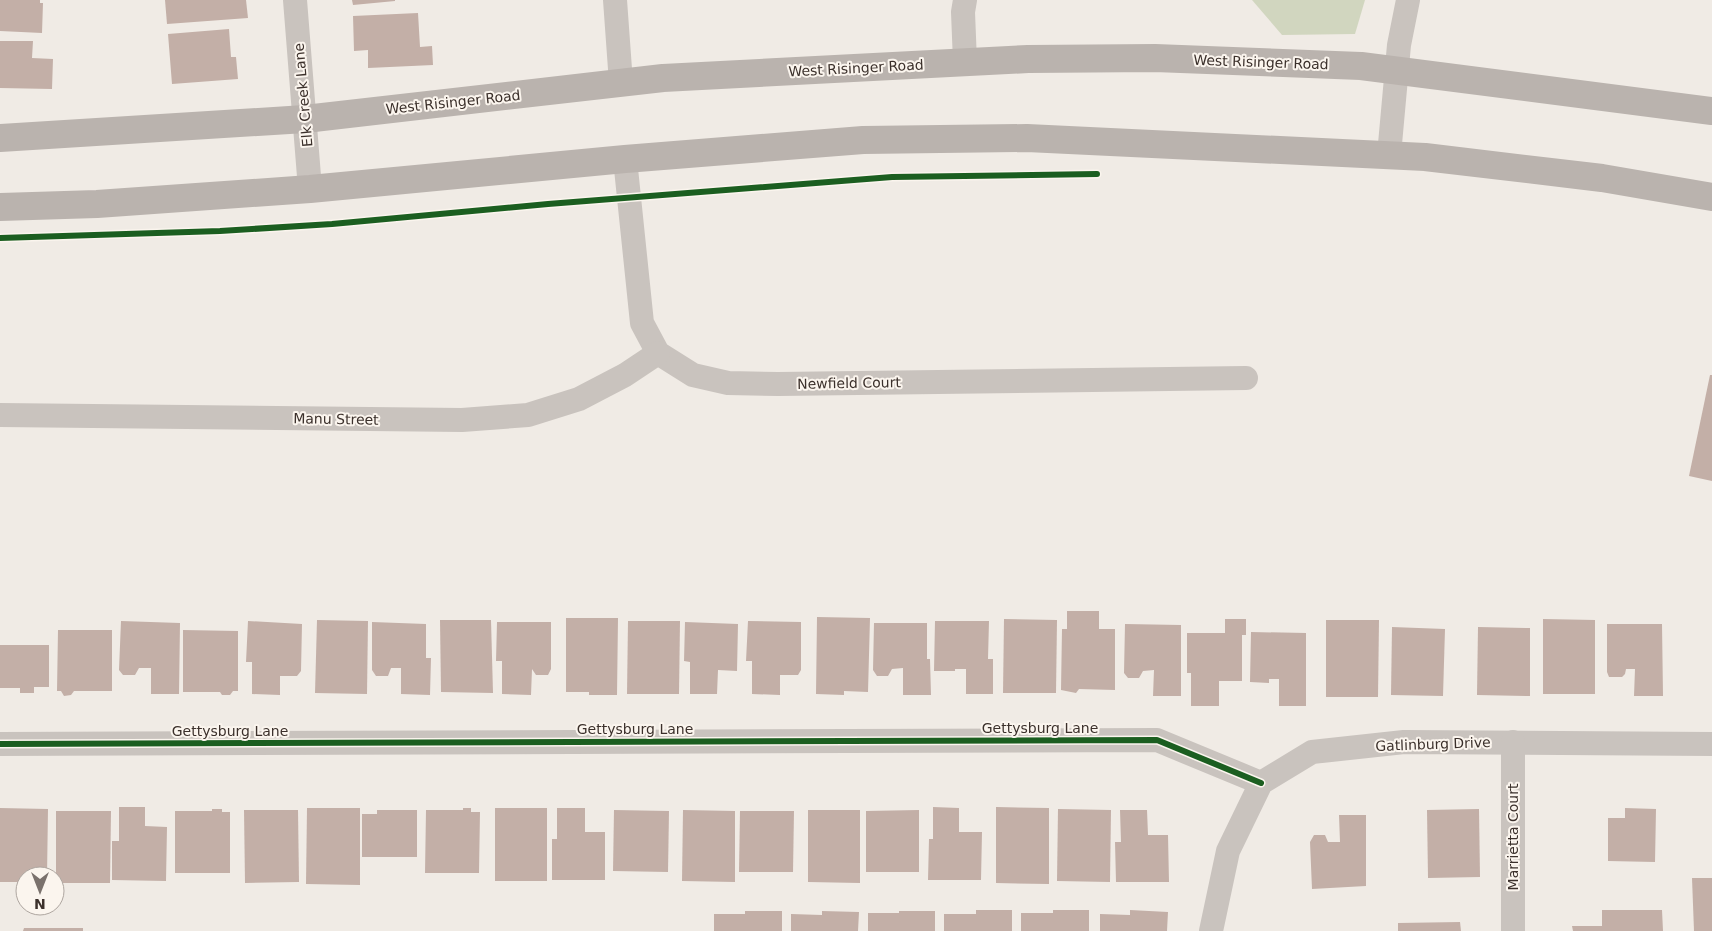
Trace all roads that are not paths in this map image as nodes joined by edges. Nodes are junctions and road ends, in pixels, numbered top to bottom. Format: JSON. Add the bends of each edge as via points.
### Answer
{"nodes":[{"id":1,"x":295,"y":0,"type":"edge"},
{"id":2,"x":616,"y":0,"type":"edge"},
{"id":3,"x":965,"y":0,"type":"edge"},
{"id":4,"x":1408,"y":0,"type":"edge"},
{"id":5,"x":965,"y":62,"type":"junction"},
{"id":6,"x":1397,"y":71,"type":"junction"},
{"id":7,"x":621,"y":83,"type":"junction"},
{"id":8,"x":1712,"y":111,"type":"edge"},
{"id":9,"x":305,"y":118,"type":"junction"},
{"id":10,"x":0,"y":138,"type":"edge"},
{"id":11,"x":1389,"y":155,"type":"junction"},
{"id":12,"x":625,"y":159,"type":"junction"},
{"id":13,"x":310,"y":189,"type":"junction"},
{"id":14,"x":1712,"y":197,"type":"edge"},
{"id":15,"x":0,"y":207,"type":"edge"},
{"id":16,"x":658,"y":353,"type":"junction"},
{"id":17,"x":1246,"y":378,"type":"dead end"},
{"id":18,"x":0,"y":416,"type":"edge"},
{"id":19,"x":1513,"y":742,"type":"junction"},
{"id":20,"x":0,"y":744,"type":"edge"},
{"id":21,"x":1712,"y":744,"type":"edge"},
{"id":22,"x":1261,"y":783,"type":"junction"},
{"id":23,"x":1211,"y":931,"type":"edge"},
{"id":24,"x":1513,"y":931,"type":"edge"}],
"edges":[{"from":1,"to":9,"type":"street","name":"Elk Creek Lane"},
{"from":2,"to":7,"type":"street"},
{"from":3,"to":5,"type":"street"},
{"from":4,"to":6,"type":"street"},
{"from":5,"to":6,"type":"main road","name":"West Risinger Road","via":[[1155,58],[1361,66]]},
{"from":5,"to":7,"type":"main road","name":"West Risinger Road"},
{"from":6,"to":8,"type":"main road","name":"West Risinger Road"},
{"from":6,"to":11,"type":"street"},
{"from":7,"to":9,"type":"main road","name":"West Risinger Road"},
{"from":9,"to":10,"type":"main road","name":"West Risinger Road"},
{"from":9,"to":13,"type":"street","name":"Elk Creek Lane"},
{"from":11,"to":12,"type":"main road","via":[[1018,138],[862,140]]},
{"from":11,"to":14,"type":"main road","via":[[1602,178]]},
{"from":12,"to":13,"type":"main road"},
{"from":12,"to":16,"type":"street","via":[[642,322]]},
{"from":13,"to":15,"type":"main road","via":[[97,204]]},
{"from":16,"to":17,"type":"street","name":"Newfield Court","via":[[693,375],[728,383]]},
{"from":16,"to":18,"type":"street","name":"Manu Street","via":[[579,399],[528,415],[462,420]]},
{"from":19,"to":21,"type":"street","name":"Gatlinburg Drive"},
{"from":19,"to":22,"type":"street","name":"Gatlinburg Drive","via":[[1404,742],[1312,752]]},
{"from":19,"to":24,"type":"street","name":"Marrietta Court"},
{"from":20,"to":22,"type":"street","name":"Gettysburg Lane","via":[[1157,740]]},
{"from":22,"to":23,"type":"street","via":[[1228,851]]}]}
